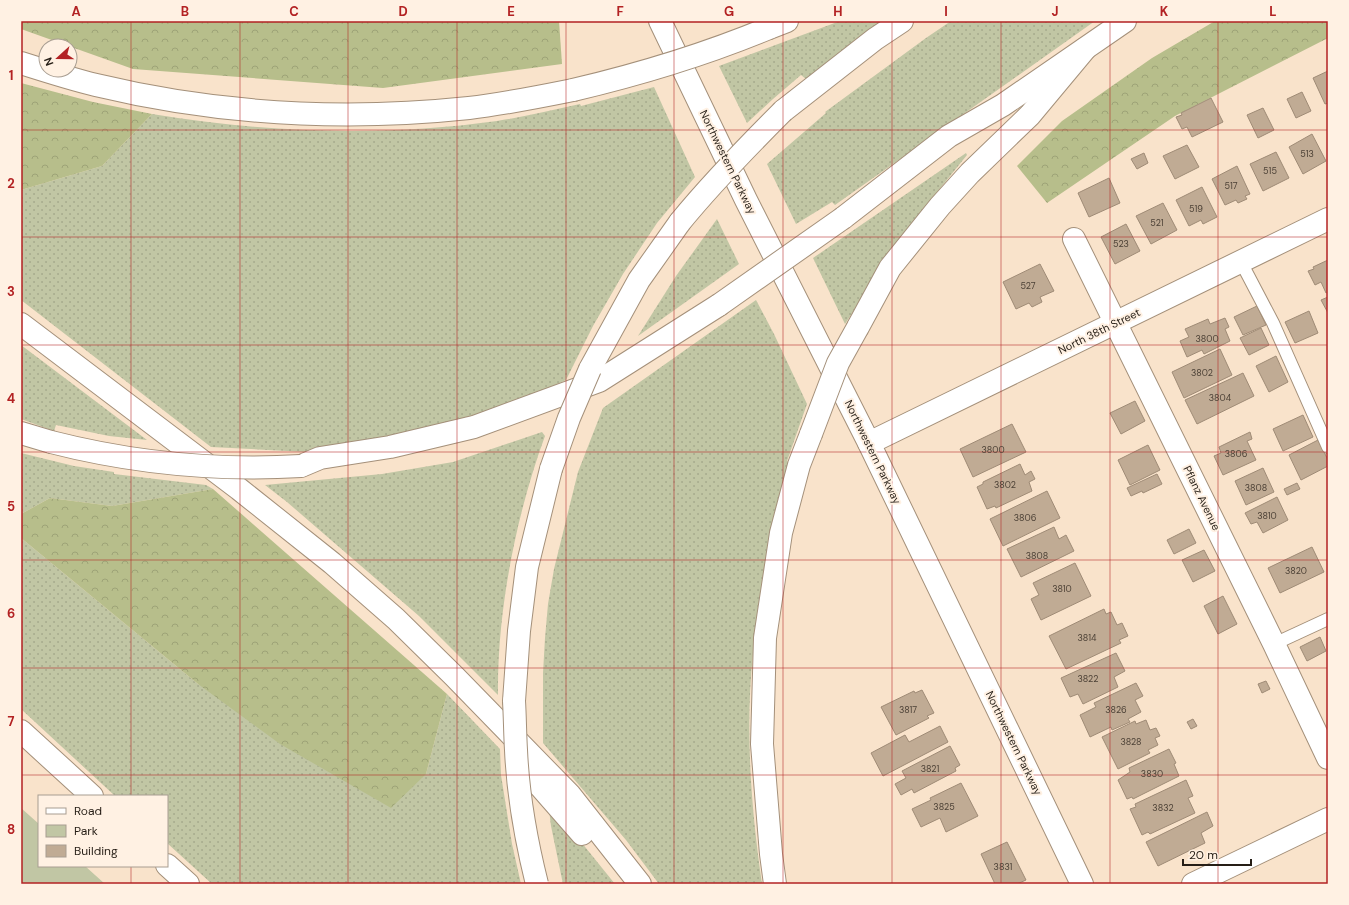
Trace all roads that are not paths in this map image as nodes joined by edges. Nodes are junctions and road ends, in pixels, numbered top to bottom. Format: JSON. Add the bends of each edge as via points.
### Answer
{"nodes":[{"id":1,"x":660,"y":21,"type":"edge"},
{"id":2,"x":902,"y":21,"type":"edge"},
{"id":3,"x":1125,"y":21,"type":"edge"},
{"id":4,"x":778,"y":25,"type":"edge"},
{"id":5,"x":1084,"y":49,"type":"junction"},
{"id":6,"x":21,"y":63,"type":"edge"},
{"id":7,"x":1328,"y":219,"type":"edge"},
{"id":8,"x":1074,"y":239,"type":"dead end"},
{"id":9,"x":1241,"y":262,"type":"junction"},
{"id":10,"x":1115,"y":323,"type":"junction"},
{"id":11,"x":21,"y":324,"type":"edge"},
{"id":12,"x":21,"y":338,"type":"edge"},
{"id":13,"x":21,"y":433,"type":"edge"},
{"id":14,"x":869,"y":443,"type":"junction"},
{"id":15,"x":1328,"y":446,"type":"edge"},
{"id":16,"x":1328,"y":619,"type":"edge"},
{"id":17,"x":1274,"y":644,"type":"junction"},
{"id":18,"x":21,"y":731,"type":"edge"},
{"id":19,"x":1328,"y":758,"type":"edge"},
{"id":20,"x":91,"y":795,"type":"edge"},
{"id":21,"x":1328,"y":819,"type":"edge"},
{"id":22,"x":168,"y":866,"type":"edge"},
{"id":23,"x":188,"y":884,"type":"edge"},
{"id":24,"x":537,"y":884,"type":"edge"},
{"id":25,"x":623,"y":884,"type":"edge"},
{"id":26,"x":640,"y":884,"type":"edge"},
{"id":27,"x":775,"y":884,"type":"edge"},
{"id":28,"x":1082,"y":884,"type":"edge"},
{"id":29,"x":1193,"y":884,"type":"edge"}],
"edges":[{"from":1,"to":14,"type":"main road","name":"Northwestern Parkway","via":[[746,200]]},
{"from":2,"to":24,"type":"main road","bridge":true,"via":[[783,111],[680,222],[639,280],[590,369],[569,418],[551,469],[527,567],[514,701],[520,798]]},
{"from":3,"to":5,"type":"main road"},
{"from":4,"to":6,"type":"main road","bridge":true,"via":[[676,63],[573,90],[509,102],[441,110],[384,113],[302,113],[220,106],[96,85]]},
{"from":5,"to":13,"type":"main road","bridge":true,"via":[[1003,105],[949,136],[843,218],[720,305],[599,381],[474,427],[390,448],[320,458],[301,466],[255,468],[178,465],[138,460],[98,453]]},
{"from":5,"to":27,"type":"main road","bridge":true,"via":[[1030,115],[940,206],[890,268],[838,363],[799,465],[781,533],[765,638],[762,744],[770,854]]},
{"from":7,"to":9,"type":"main road","name":"North 38th Street"},
{"from":8,"to":10,"type":"main road","name":"Pflanz Avenue"},
{"from":9,"to":10,"type":"main road","name":"North 38th Street"},
{"from":9,"to":15,"type":"lane","via":[[1273,322]]},
{"from":10,"to":14,"type":"main road","name":"North 38th Street"},
{"from":10,"to":17,"type":"main road","name":"Pflanz Avenue"},
{"from":11,"to":26,"type":"main road","via":[[239,489],[396,619],[570,795]]},
{"from":12,"to":25,"type":"main road","via":[[166,448],[344,589],[401,640],[492,730]]},
{"from":14,"to":28,"type":"main road","name":"Northwestern Parkway"},
{"from":16,"to":17,"type":"lane"},
{"from":17,"to":19,"type":"main road","name":"Pflanz Avenue"},
{"from":18,"to":20,"type":"main road"},
{"from":21,"to":29,"type":"main road"},
{"from":22,"to":23,"type":"main road"}]}
